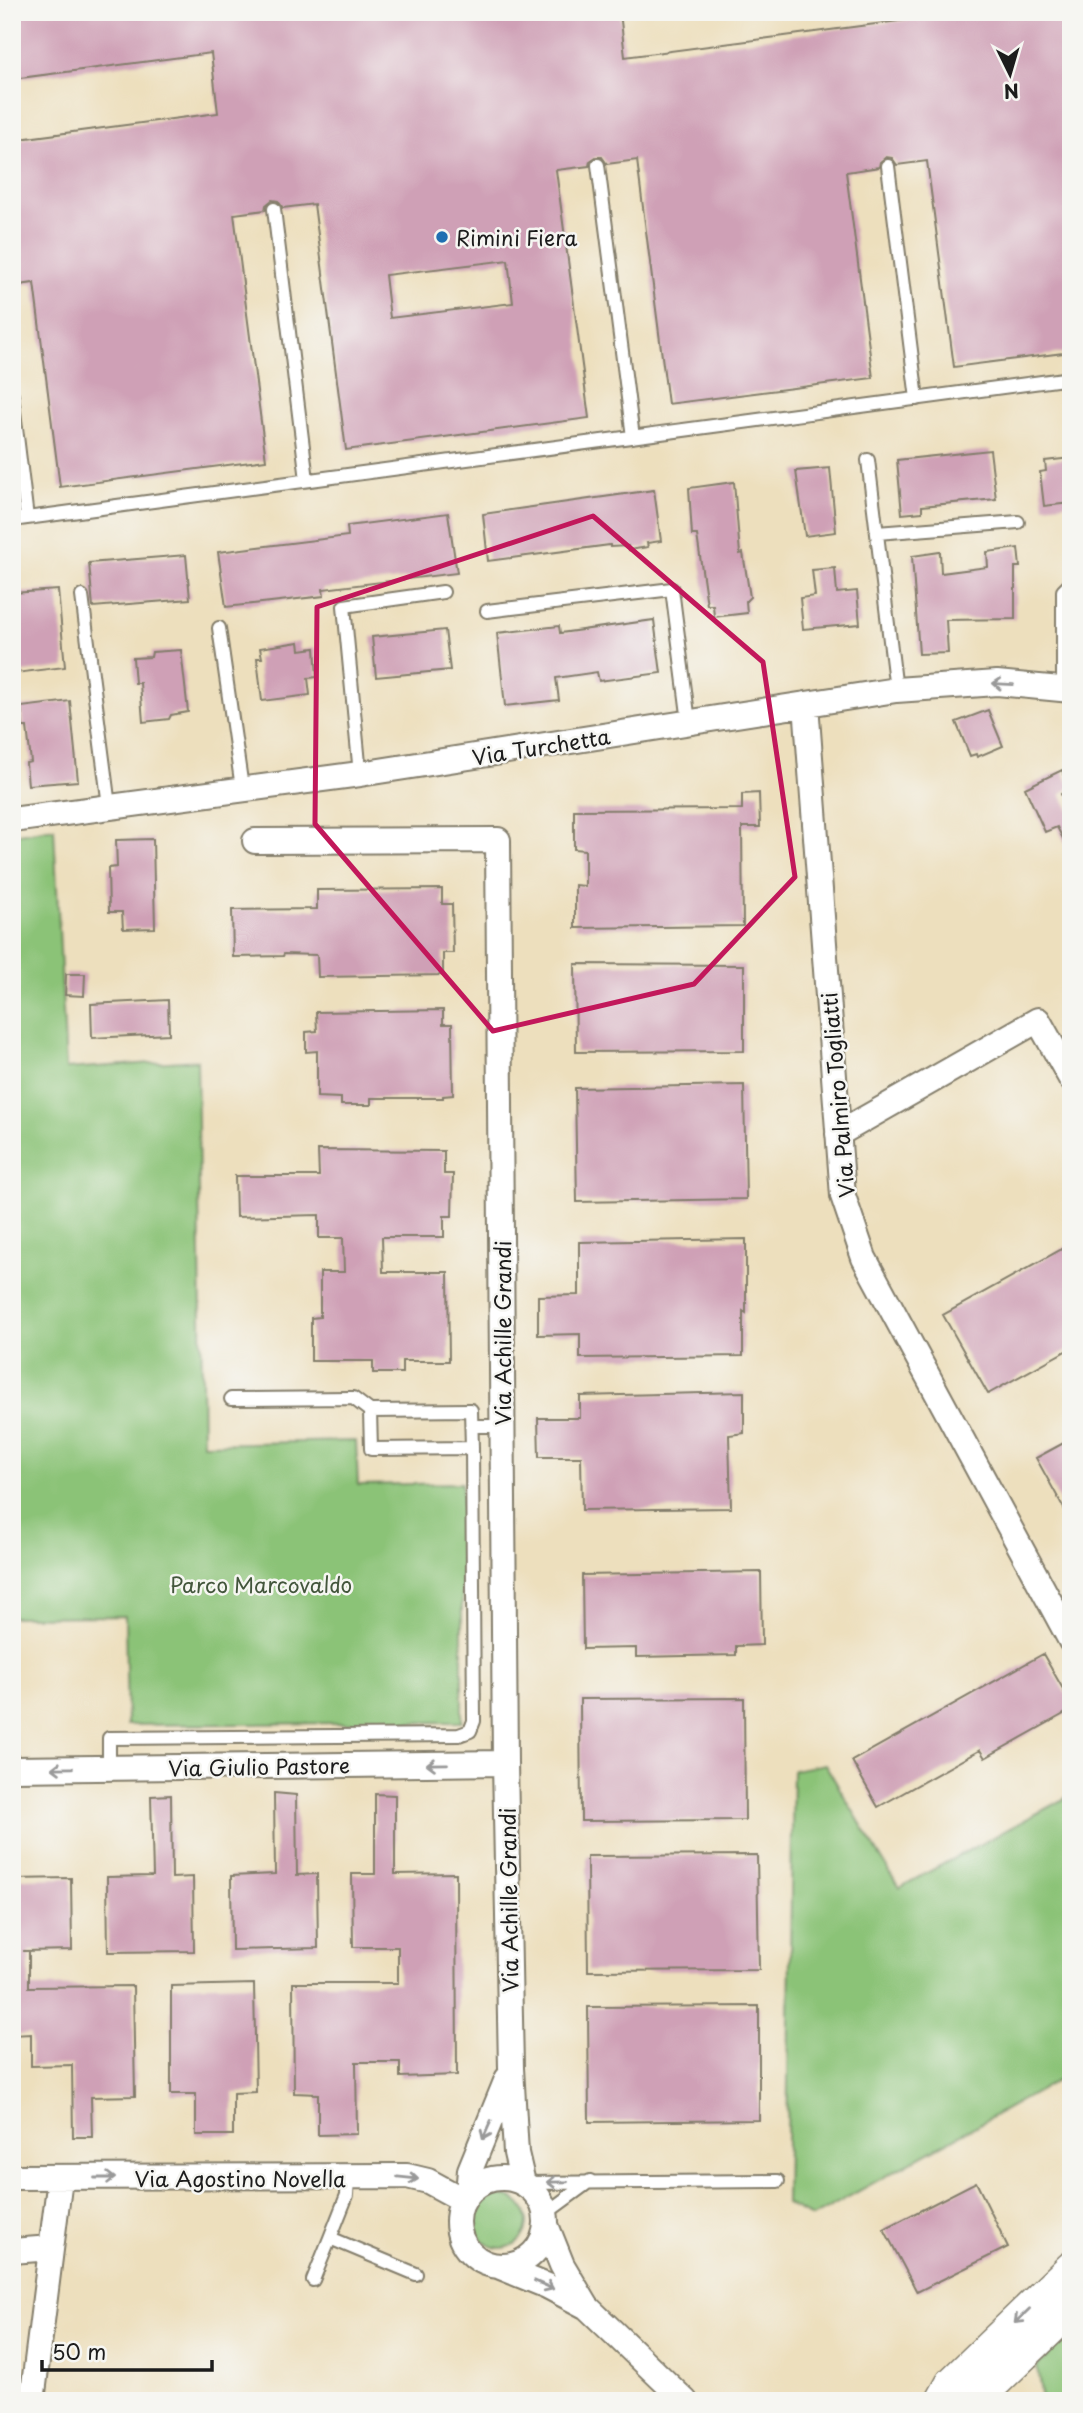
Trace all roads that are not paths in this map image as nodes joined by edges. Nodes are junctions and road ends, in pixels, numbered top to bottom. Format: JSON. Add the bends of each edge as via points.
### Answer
{"nodes":[{"id":1,"x":598,"y":165,"type":"dead end"},
{"id":2,"x":888,"y":166,"type":"dead end"},
{"id":3,"x":274,"y":209,"type":"dead end"},
{"id":4,"x":1071,"y":378,"type":"edge"},
{"id":5,"x":12,"y":395,"type":"edge"},
{"id":6,"x":918,"y":398,"type":"junction"},
{"id":7,"x":633,"y":437,"type":"junction"},
{"id":8,"x":868,"y":460,"type":"dead end"},
{"id":9,"x":307,"y":480,"type":"junction"},
{"id":10,"x":27,"y":518,"type":"junction"},
{"id":11,"x":12,"y":520,"type":"edge"},
{"id":12,"x":1018,"y":522,"type":"dead end"},
{"id":13,"x":877,"y":533,"type":"junction"},
{"id":14,"x":1071,"y":583,"type":"edge"},
{"id":15,"x":443,"y":592,"type":"dead end"},
{"id":16,"x":82,"y":596,"type":"dead end"},
{"id":17,"x":487,"y":611,"type":"dead end"},
{"id":18,"x":219,"y":628,"type":"dead end"},
{"id":19,"x":896,"y":690,"type":"junction"},
{"id":20,"x":1067,"y":690,"type":"edge"},
{"id":21,"x":806,"y":704,"type":"junction"},
{"id":22,"x":689,"y":722,"type":"junction"},
{"id":23,"x":360,"y":774,"type":"junction"},
{"id":24,"x":242,"y":788,"type":"junction"},
{"id":25,"x":109,"y":806,"type":"junction"},
{"id":26,"x":12,"y":821,"type":"edge"},
{"id":27,"x":255,"y":841,"type":"dead end"},
{"id":28,"x":1071,"y":1079,"type":"edge"},
{"id":29,"x":838,"y":1133,"type":"junction"},
{"id":30,"x":231,"y":1399,"type":"dead end"},
{"id":31,"x":370,"y":1411,"type":"junction"},
{"id":32,"x":472,"y":1426,"type":"junction"},
{"id":33,"x":502,"y":1426,"type":"junction"},
{"id":34,"x":472,"y":1448,"type":"junction"},
{"id":35,"x":1071,"y":1641,"type":"edge"},
{"id":36,"x":505,"y":1763,"type":"junction"},
{"id":37,"x":109,"y":1768,"type":"junction"},
{"id":38,"x":12,"y":1769,"type":"edge"},
{"id":39,"x":511,"y":2068,"type":"junction"},
{"id":40,"x":12,"y":2177,"type":"edge"},
{"id":41,"x":348,"y":2177,"type":"junction"},
{"id":42,"x":60,"y":2178,"type":"junction"},
{"id":43,"x":591,"y":2181,"type":"junction"},
{"id":44,"x":778,"y":2181,"type":"dead end"},
{"id":45,"x":523,"y":2183,"type":"junction"},
{"id":46,"x":466,"y":2196,"type":"junction"},
{"id":47,"x":546,"y":2219,"type":"junction"},
{"id":48,"x":330,"y":2238,"type":"junction"},
{"id":49,"x":51,"y":2248,"type":"junction"},
{"id":50,"x":12,"y":2251,"type":"edge"},
{"id":51,"x":498,"y":2266,"type":"junction"},
{"id":52,"x":1071,"y":2268,"type":"edge"},
{"id":53,"x":416,"y":2273,"type":"dead end"},
{"id":54,"x":313,"y":2280,"type":"dead end"},
{"id":55,"x":587,"y":2307,"type":"junction"},
{"id":56,"x":1071,"y":2309,"type":"edge"},
{"id":57,"x":32,"y":2401,"type":"edge"},
{"id":58,"x":685,"y":2401,"type":"edge"},
{"id":59,"x":942,"y":2401,"type":"edge"},
{"id":60,"x":975,"y":2401,"type":"edge"}],
"edges":[{"from":1,"to":7,"type":"lane"},
{"from":2,"to":6,"type":"lane"},
{"from":3,"to":9,"type":"lane"},
{"from":4,"to":6,"type":"lane"},
{"from":5,"to":10,"type":"lane"},
{"from":6,"to":7,"type":"lane"},
{"from":7,"to":9,"type":"lane"},
{"from":8,"to":13,"type":"lane"},
{"from":9,"to":10,"type":"lane"},
{"from":10,"to":11,"type":"lane"},
{"from":12,"to":13,"type":"lane"},
{"from":13,"to":19,"type":"lane"},
{"from":14,"to":20,"type":"lane","via":[[1063,591]]},
{"from":15,"to":23,"type":"lane","via":[[344,606]]},
{"from":16,"to":25,"type":"lane"},
{"from":17,"to":22,"type":"lane","via":[[672,589]]},
{"from":18,"to":24,"type":"lane"},
{"from":20,"to":19,"type":"street","name":"Via Turchetta","one_way":true,"via":[[997,683]]},
{"from":19,"to":21,"type":"street","name":"Via Turchetta"},
{"from":21,"to":22,"type":"street","name":"Via Turchetta"},
{"from":21,"to":29,"type":"street","name":"Via Palmiro Togliatti"},
{"from":22,"to":23,"type":"street","name":"Via Turchetta"},
{"from":23,"to":24,"type":"street","name":"Via Turchetta"},
{"from":24,"to":25,"type":"street","name":"Via Turchetta"},
{"from":25,"to":26,"type":"street","name":"Via Turchetta"},
{"from":27,"to":33,"type":"street","name":"Via Achille Grandi","via":[[498,839]]},
{"from":28,"to":29,"type":"street","via":[[1038,1020]]},
{"from":29,"to":35,"type":"street","name":"Via Palmiro Togliatti","via":[[843,1196],[864,1258]]},
{"from":30,"to":31,"type":"lane","via":[[353,1398]]},
{"from":31,"to":32,"type":"lane","via":[[471,1410]]},
{"from":31,"to":34,"type":"lane","via":[[370,1449]]},
{"from":32,"to":33,"type":"lane"},
{"from":32,"to":34,"type":"lane"},
{"from":33,"to":36,"type":"street","name":"Via Achille Grandi"},
{"from":34,"to":37,"type":"lane","via":[[474,1721],[470,1731],[459,1735],[109,1738]]},
{"from":36,"to":37,"type":"street","name":"Via Giulio Pastore","one_way":true},
{"from":36,"to":39,"type":"street","name":"Via Achille Grandi"},
{"from":37,"to":38,"type":"street","name":"Via Giulio Pastore","one_way":true},
{"from":39,"to":45,"type":"street","name":"Via Achille Grandi","via":[[516,2153]]},
{"from":39,"to":46,"type":"street","name":"Via Achille Grandi","one_way":true,"via":[[470,2170]]},
{"from":40,"to":42,"type":"street","name":"Via Agostino Novella"},
{"from":42,"to":41,"type":"street","name":"Via Agostino Novella","one_way":true},
{"from":41,"to":46,"type":"street","name":"Via Agostino Novella","one_way":true,"via":[[407,2176]]},
{"from":41,"to":48,"type":"lane","via":[[347,2195]]},
{"from":42,"to":49,"type":"street"},
{"from":43,"to":44,"type":"lane"},
{"from":43,"to":45,"type":"lane","one_way":true},
{"from":43,"to":47,"type":"lane"},
{"from":45,"to":46,"type":"street","via":[[488,2179]]},
{"from":45,"to":47,"type":"street","name":"Via Achille Grandi","via":[[534,2191]]},
{"from":46,"to":51,"type":"street","name":"Via Achille Grandi","via":[[458,2211],[460,2237],[475,2257]]},
{"from":47,"to":51,"type":"street","via":[[536,2250],[512,2265]]},
{"from":47,"to":55,"type":"street","name":"Via Achille Grandi","via":[[562,2265]]},
{"from":48,"to":53,"type":"lane"},
{"from":48,"to":54,"type":"lane"},
{"from":49,"to":50,"type":"street"},
{"from":49,"to":57,"type":"street"},
{"from":51,"to":55,"type":"street","name":"Via Achille Grandi","one_way":true},
{"from":52,"to":59,"type":"street","one_way":true,"via":[[952,2383]]},
{"from":55,"to":58,"type":"street","name":"Via Achille Grandi"},
{"from":56,"to":60,"type":"street"}]}
